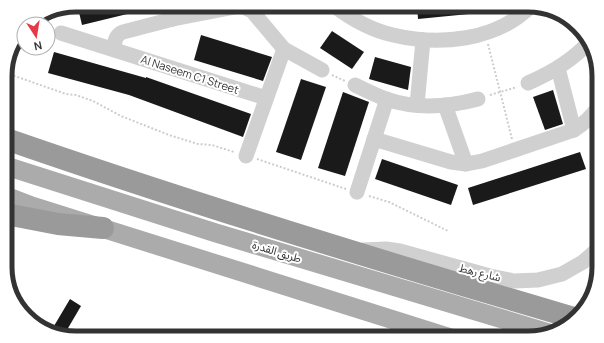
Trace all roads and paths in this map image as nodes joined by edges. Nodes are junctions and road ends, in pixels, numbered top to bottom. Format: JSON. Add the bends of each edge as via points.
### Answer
{"nodes":[{"id":1,"x":171,"y":12,"type":"edge"},
{"id":2,"x":253,"y":12,"type":"edge"},
{"id":3,"x":344,"y":12,"type":"edge"},
{"id":4,"x":526,"y":12,"type":"edge"},
{"id":5,"x":62,"y":33,"type":"dead end"},
{"id":6,"x":486,"y":33,"type":"junction"},
{"id":7,"x":423,"y":40,"type":"junction"},
{"id":8,"x":584,"y":47,"type":"edge"},
{"id":9,"x":113,"y":49,"type":"junction"},
{"id":10,"x":284,"y":49,"type":"junction"},
{"id":11,"x":558,"y":68,"type":"junction"},
{"id":12,"x":322,"y":70,"type":"joint"},
{"id":13,"x":12,"y":75,"type":"edge"},
{"id":14,"x":528,"y":83,"type":"joint"},
{"id":15,"x":355,"y":85,"type":"joint"},
{"id":16,"x":500,"y":92,"type":"junction"},
{"id":17,"x":266,"y":98,"type":"junction"},
{"id":18,"x":387,"y":99,"type":"junction"},
{"id":19,"x":478,"y":100,"type":"joint"},
{"id":20,"x":417,"y":105,"type":"junction"},
{"id":21,"x":445,"y":105,"type":"junction"},
{"id":22,"x":592,"y":116,"type":"edge"},
{"id":23,"x":574,"y":130,"type":"junction"},
{"id":24,"x":374,"y":139,"type":"junction"},
{"id":25,"x":12,"y":142,"type":"edge"},
{"id":26,"x":515,"y":150,"type":"junction"},
{"id":27,"x":246,"y":156,"type":"junction"},
{"id":28,"x":466,"y":164,"type":"junction"},
{"id":29,"x":12,"y":168,"type":"edge"},
{"id":30,"x":358,"y":192,"type":"junction"},
{"id":31,"x":12,"y":198,"type":"edge"},
{"id":32,"x":12,"y":215,"type":"edge"},
{"id":33,"x":103,"y":228,"type":"junction"},
{"id":34,"x":448,"y":231,"type":"dead end"},
{"id":35,"x":353,"y":252,"type":"junction"},
{"id":36,"x":592,"y":254,"type":"edge"},
{"id":37,"x":568,"y":316,"type":"edge"},
{"id":38,"x":540,"y":330,"type":"edge"},
{"id":39,"x":429,"y":331,"type":"edge"}],
"edges":[{"from":1,"to":9,"type":"street","via":[[120,33]]},
{"from":2,"to":10,"type":"street"},
{"from":3,"to":7,"type":"street","via":[[361,23],[392,35]]},
{"from":4,"to":6,"type":"street"},
{"from":5,"to":9,"type":"street","name":"Al Naseem C1 Street"},
{"from":6,"to":7,"type":"street","via":[[459,39]]},
{"from":6,"to":16,"type":"path"},
{"from":7,"to":20,"type":"street"},
{"from":8,"to":11,"type":"street"},
{"from":9,"to":17,"type":"street","name":"Al Naseem C1 Street"},
{"from":10,"to":12,"type":"street"},
{"from":10,"to":17,"type":"street"},
{"from":11,"to":14,"type":"street"},
{"from":11,"to":23,"type":"street"},
{"from":12,"to":15,"type":"path"},
{"from":13,"to":27,"type":"path","via":[[66,94],[76,94],[121,116],[169,134]]},
{"from":14,"to":16,"type":"path"},
{"from":15,"to":18,"type":"street"},
{"from":16,"to":19,"type":"path"},
{"from":16,"to":26,"type":"path"},
{"from":17,"to":27,"type":"street"},
{"from":18,"to":20,"type":"street"},
{"from":18,"to":24,"type":"street"},
{"from":19,"to":21,"type":"street"},
{"from":20,"to":21,"type":"street"},
{"from":21,"to":28,"type":"street"},
{"from":22,"to":23,"type":"street"},
{"from":23,"to":26,"type":"street"},
{"from":24,"to":28,"type":"street","via":[[451,162]]},
{"from":24,"to":30,"type":"street"},
{"from":25,"to":35,"type":"highway"},
{"from":26,"to":28,"type":"street"},
{"from":27,"to":30,"type":"path"},
{"from":29,"to":38,"type":"main road","name":"طريق القدرة","via":[[216,233]]},
{"from":30,"to":34,"type":"path","via":[[389,202]]},
{"from":31,"to":33,"type":"main road"},
{"from":32,"to":33,"type":"highway","via":[[58,224]]},
{"from":33,"to":39,"type":"main road"},
{"from":35,"to":36,"type":"street","name":"شارع رهط","via":[[373,249],[400,251],[514,281],[538,280],[562,274]]},
{"from":35,"to":37,"type":"highway"}]}
